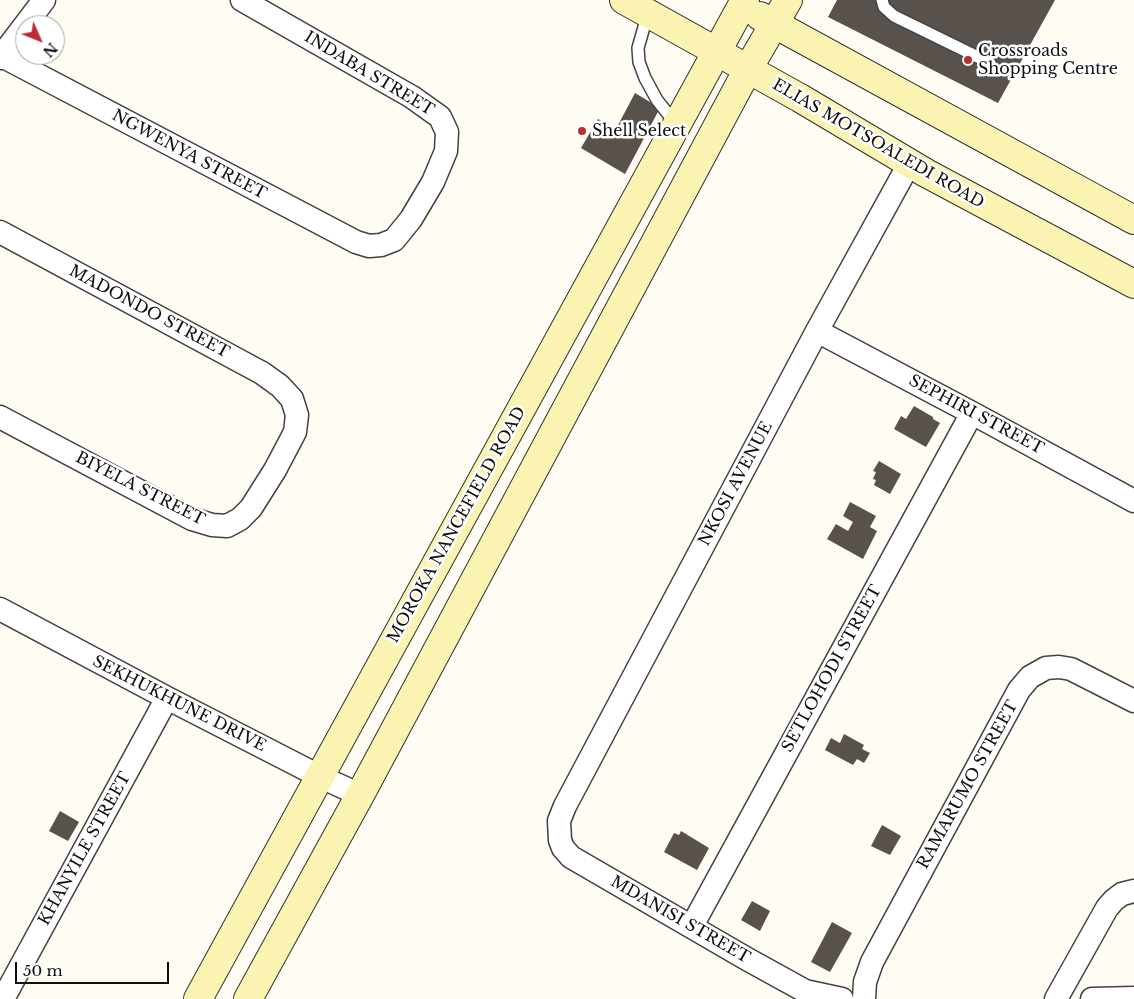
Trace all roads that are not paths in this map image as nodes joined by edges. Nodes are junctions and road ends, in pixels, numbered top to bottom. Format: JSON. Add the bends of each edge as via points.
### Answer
{"nodes":[{"id":1,"x":44,"y":0,"type":"edge"},
{"id":2,"x":242,"y":0,"type":"edge"},
{"id":3,"x":788,"y":0,"type":"edge"},
{"id":4,"x":882,"y":0,"type":"edge"},
{"id":5,"x":739,"y":2,"type":"edge"},
{"id":6,"x":635,"y":4,"type":"edge"},
{"id":7,"x":775,"y":24,"type":"junction"},
{"id":8,"x":717,"y":51,"type":"junction"},
{"id":9,"x":0,"y":56,"type":"edge"},
{"id":10,"x":990,"y":63,"type":"dead end"},
{"id":11,"x":748,"y":70,"type":"junction"},
{"id":12,"x":677,"y":125,"type":"junction"},
{"id":13,"x":909,"y":164,"type":"junction"},
{"id":14,"x":635,"y":201,"type":"junction"},
{"id":15,"x":668,"y":218,"type":"junction"},
{"id":16,"x":1134,"y":220,"type":"edge"},
{"id":17,"x":0,"y":232,"type":"edge"},
{"id":18,"x":381,"y":245,"type":"joint"},
{"id":19,"x":1134,"y":284,"type":"edge"},
{"id":20,"x":817,"y":331,"type":"junction"},
{"id":21,"x":292,"y":399,"type":"joint"},
{"id":22,"x":972,"y":413,"type":"junction"},
{"id":23,"x":0,"y":417,"type":"edge"},
{"id":24,"x":1134,"y":501,"type":"edge"},
{"id":25,"x":0,"y":609,"type":"edge"},
{"id":26,"x":167,"y":698,"type":"junction"},
{"id":27,"x":1134,"y":701,"type":"edge"},
{"id":28,"x":319,"y":776,"type":"junction"},
{"id":29,"x":360,"y":795,"type":"junction"},
{"id":30,"x":565,"y":806,"type":"joint"},
{"id":31,"x":1134,"y":891,"type":"edge"},
{"id":32,"x":692,"y":926,"type":"junction"},
{"id":33,"x":805,"y":995,"type":"edge"},
{"id":34,"x":1134,"y":998,"type":"edge"},
{"id":35,"x":3,"y":999,"type":"edge"},
{"id":36,"x":198,"y":999,"type":"edge"},
{"id":37,"x":248,"y":999,"type":"edge"},
{"id":38,"x":842,"y":999,"type":"edge"},
{"id":39,"x":864,"y":999,"type":"edge"},
{"id":40,"x":1056,"y":999,"type":"edge"},
{"id":41,"x":1092,"y":999,"type":"edge"}],
"edges":[{"from":1,"to":9,"type":"street"},
{"from":2,"to":18,"type":"street","name":"INDABA STREET","via":[[412,97],[440,117],[447,132],[446,151],[433,182],[394,240]]},
{"from":3,"to":7,"type":"main road"},
{"from":4,"to":10,"type":"lane","via":[[884,7],[894,16]]},
{"from":5,"to":7,"type":"main road"},
{"from":5,"to":8,"type":"main road","name":"MOROKA NANCEFIELD ROAD"},
{"from":6,"to":8,"type":"main road","name":"ELIAS MOTSOALEDI ROAD"},
{"from":6,"to":12,"type":"lane","via":[[639,62],[657,100]]},
{"from":7,"to":11,"type":"main road"},
{"from":7,"to":16,"type":"main road"},
{"from":8,"to":11,"type":"main road","name":"ELIAS MOTSOALEDI ROAD"},
{"from":8,"to":12,"type":"main road","name":"MOROKA NANCEFIELD ROAD"},
{"from":9,"to":18,"type":"street","name":"NGWENYA STREET","via":[[337,233],[369,246]]},
{"from":11,"to":13,"type":"main road","name":"ELIAS MOTSOALEDI ROAD"},
{"from":11,"to":15,"type":"main road"},
{"from":12,"to":14,"type":"main road","name":"MOROKA NANCEFIELD ROAD"},
{"from":13,"to":19,"type":"main road","name":"ELIAS MOTSOALEDI ROAD"},
{"from":13,"to":20,"type":"street","name":"NKOSI AVENUE"},
{"from":14,"to":15,"type":"main road"},
{"from":14,"to":28,"type":"main road","name":"MOROKA NANCEFIELD ROAD"},
{"from":15,"to":29,"type":"main road"},
{"from":17,"to":21,"type":"street","name":"MADONDO STREET","via":[[262,373]]},
{"from":20,"to":22,"type":"street","name":"SEPHIRI STREET"},
{"from":20,"to":30,"type":"street","name":"NKOSI AVENUE"},
{"from":21,"to":23,"type":"street","name":"BIYELA STREET","via":[[297,415],[291,440],[252,508],[226,526],[192,519]]},
{"from":22,"to":24,"type":"street","name":"SEPHIRI STREET"},
{"from":22,"to":32,"type":"street","name":"SETLOHODI STREET"},
{"from":25,"to":26,"type":"street","name":"SEKHUKHUNE DRIVE"},
{"from":26,"to":28,"type":"street","name":"SEKHUKHUNE DRIVE"},
{"from":26,"to":35,"type":"street","name":"KHANYILE STREET"},
{"from":27,"to":39,"type":"street","name":"RAMARUMO STREET","via":[[1072,669],[1046,668],[1030,677],[872,962],[865,982]]},
{"from":28,"to":29,"type":"street","name":"SEKHUKHUNE DRIVE"},
{"from":28,"to":36,"type":"main road","name":"MOROKA NANCEFIELD ROAD"},
{"from":29,"to":37,"type":"main road"},
{"from":30,"to":32,"type":"street","name":"MDANISI STREET","via":[[559,831],[566,853]]},
{"from":31,"to":40,"type":"street","via":[[1122,894],[1107,908]]},
{"from":32,"to":33,"type":"street","name":"MDANISI STREET"},
{"from":33,"to":38,"type":"street","name":"MDANISI STREET"},
{"from":34,"to":41,"type":"street"}]}
